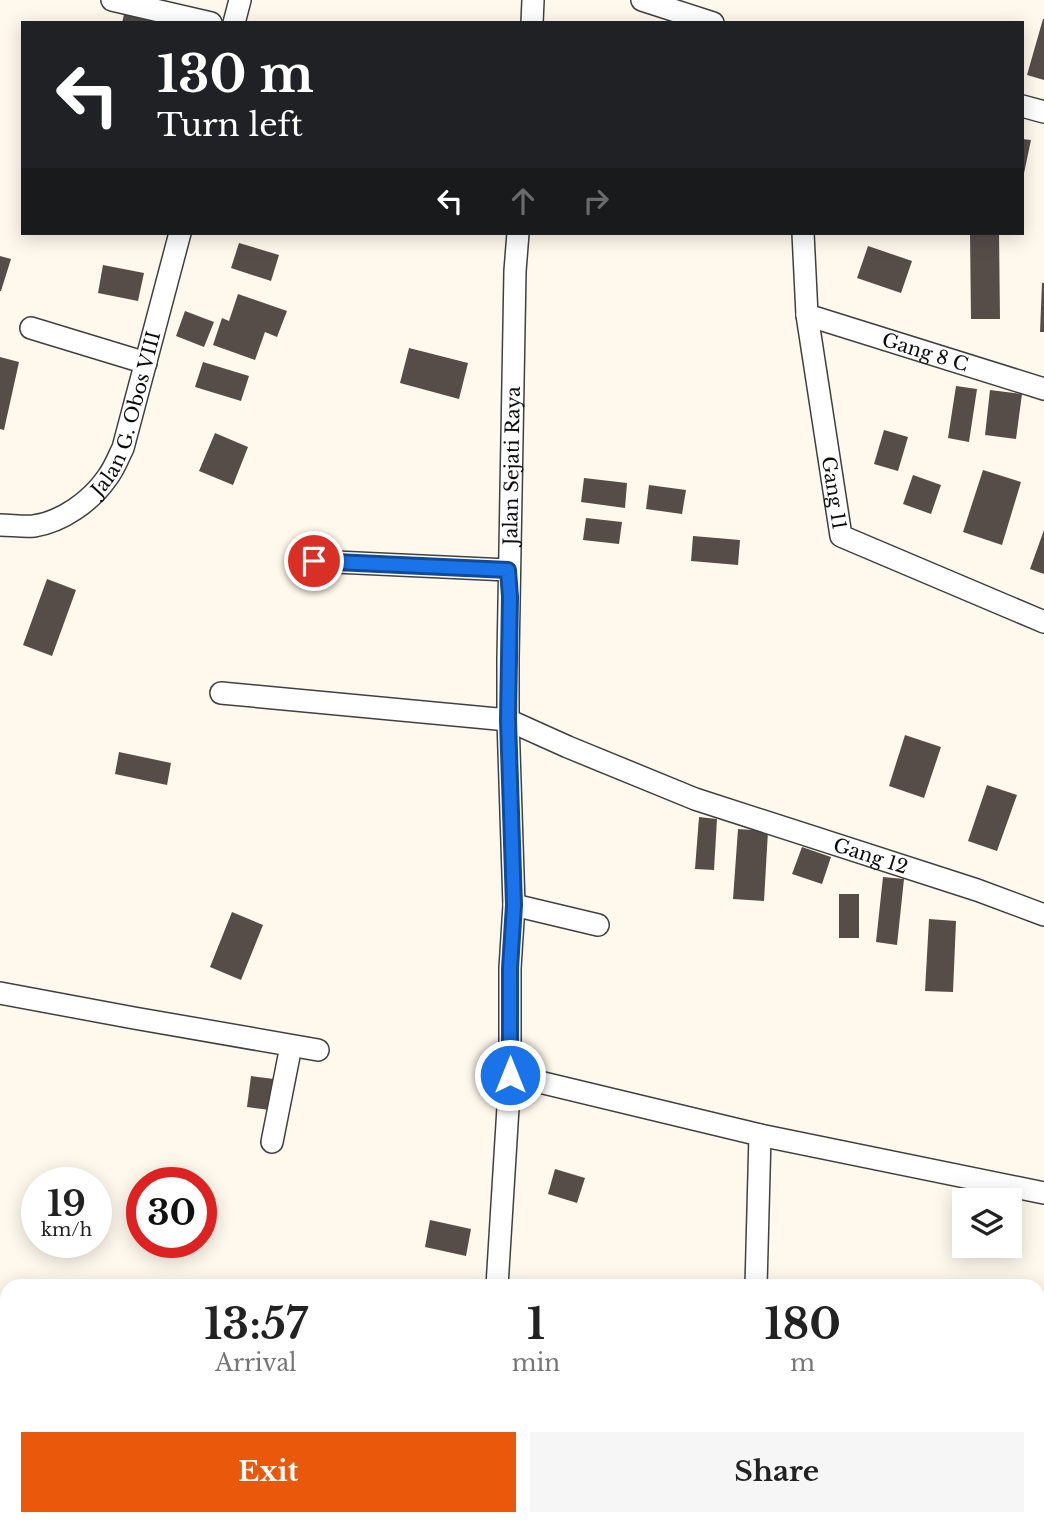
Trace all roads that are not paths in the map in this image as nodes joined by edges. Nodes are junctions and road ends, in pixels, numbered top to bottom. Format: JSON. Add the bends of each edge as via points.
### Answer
{"nodes":[{"id":1,"x":112,"y":0,"type":"edge"},
{"id":2,"x":240,"y":0,"type":"edge"},
{"id":3,"x":533,"y":0,"type":"edge"},
{"id":4,"x":642,"y":0,"type":"edge"},
{"id":5,"x":202,"y":21,"type":"edge"},
{"id":6,"x":235,"y":21,"type":"edge"},
{"id":7,"x":532,"y":21,"type":"edge"},
{"id":8,"x":707,"y":21,"type":"edge"},
{"id":9,"x":1024,"y":107,"type":"edge"},
{"id":10,"x":1044,"y":112,"type":"edge"},
{"id":11,"x":179,"y":235,"type":"edge"},
{"id":12,"x":518,"y":235,"type":"edge"},
{"id":13,"x":803,"y":235,"type":"edge"},
{"id":14,"x":807,"y":315,"type":"junction"},
{"id":15,"x":31,"y":328,"type":"dead end"},
{"id":16,"x":146,"y":363,"type":"junction"},
{"id":17,"x":1044,"y":389,"type":"edge"},
{"id":18,"x":0,"y":525,"type":"edge"},
{"id":19,"x":314,"y":561,"type":"dead end"},
{"id":20,"x":508,"y":570,"type":"junction"},
{"id":21,"x":1044,"y":622,"type":"edge"},
{"id":22,"x":221,"y":693,"type":"dead end"},
{"id":23,"x":508,"y":720,"type":"junction"},
{"id":24,"x":514,"y":905,"type":"junction"},
{"id":25,"x":1044,"y":915,"type":"edge"},
{"id":26,"x":598,"y":925,"type":"dead end"},
{"id":27,"x":0,"y":993,"type":"edge"},
{"id":28,"x":291,"y":1046,"type":"junction"},
{"id":29,"x":318,"y":1050,"type":"dead end"},
{"id":30,"x":510,"y":1075,"type":"junction"},
{"id":31,"x":760,"y":1135,"type":"junction"},
{"id":32,"x":272,"y":1142,"type":"dead end"},
{"id":33,"x":1044,"y":1193,"type":"edge"},
{"id":34,"x":497,"y":1279,"type":"edge"},
{"id":35,"x":756,"y":1279,"type":"edge"}],
"edges":[{"from":1,"to":5,"type":"street"},
{"from":2,"to":6,"type":"street"},
{"from":3,"to":7,"type":"street"},
{"from":4,"to":8,"type":"street"},
{"from":9,"to":10,"type":"street"},
{"from":11,"to":16,"type":"street","name":"Jalan G. Obos VIII"},
{"from":12,"to":20,"type":"street","name":"Jalan Sejati Raya"},
{"from":13,"to":14,"type":"street","name":"Gang 11"},
{"from":14,"to":17,"type":"street","name":"Gang 8 C"},
{"from":14,"to":21,"type":"street","name":"Gang 11","via":[[841,536]]},
{"from":15,"to":16,"type":"street"},
{"from":16,"to":18,"type":"street","name":"Jalan G. Obos VIII","via":[[123,448],[106,479],[65,516],[32,526]]},
{"from":19,"to":20,"type":"street"},
{"from":20,"to":23,"type":"street","name":"Jalan Sejati Raya"},
{"from":22,"to":23,"type":"street","name":"Gang 12"},
{"from":23,"to":24,"type":"street","name":"Jalan Sejati Raya"},
{"from":23,"to":25,"type":"street","name":"Gang 12","via":[[695,799]]},
{"from":24,"to":26,"type":"street"},
{"from":24,"to":30,"type":"street","name":"Jalan Sejati Raya"},
{"from":27,"to":28,"type":"street"},
{"from":28,"to":29,"type":"street"},
{"from":28,"to":32,"type":"street"},
{"from":30,"to":31,"type":"street"},
{"from":30,"to":34,"type":"street","name":"Jalan Sejati Raya"},
{"from":31,"to":33,"type":"street"},
{"from":31,"to":35,"type":"street"}]}
